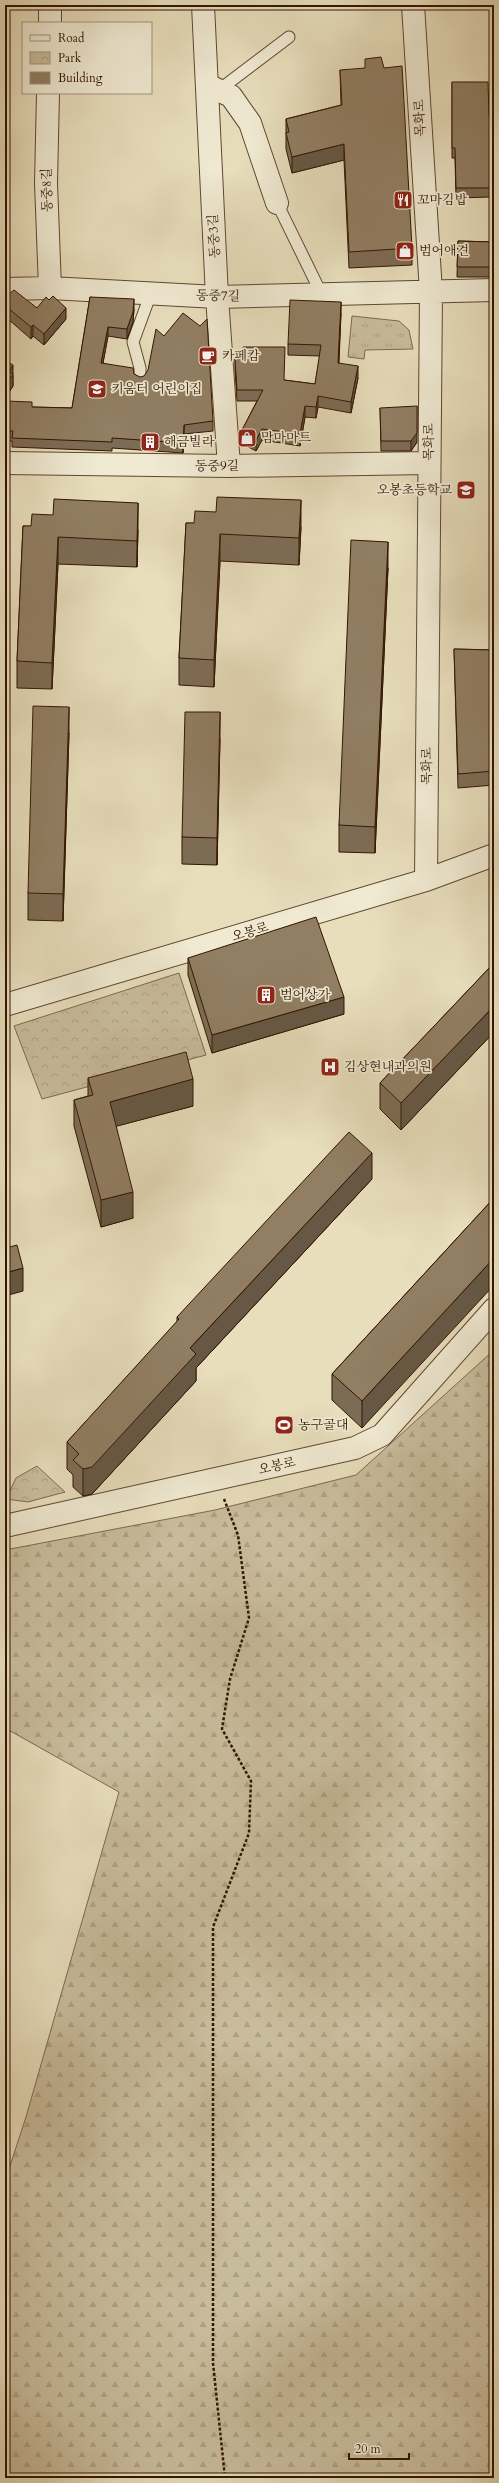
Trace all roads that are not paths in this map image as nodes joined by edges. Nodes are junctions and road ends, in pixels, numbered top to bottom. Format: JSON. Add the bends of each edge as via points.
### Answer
{"nodes":[{"id":1,"x":50,"y":5,"type":"edge"},
{"id":2,"x":203,"y":5,"type":"edge"},
{"id":3,"x":413,"y":5,"type":"edge"},
{"id":4,"x":50,"y":22,"type":"edge"},
{"id":5,"x":290,"y":37,"type":"dead end"},
{"id":6,"x":213,"y":88,"type":"junction"},
{"id":7,"x":48,"y":94,"type":"edge"},
{"id":8,"x":277,"y":203,"type":"joint"},
{"id":9,"x":50,"y":288,"type":"junction"},
{"id":10,"x":5,"y":289,"type":"edge"},
{"id":11,"x":494,"y":290,"type":"edge"},
{"id":12,"x":430,"y":292,"type":"junction"},
{"id":13,"x":151,"y":293,"type":"junction"},
{"id":14,"x":322,"y":295,"type":"junction"},
{"id":15,"x":217,"y":297,"type":"junction"},
{"id":16,"x":140,"y":380,"type":"edge"},
{"id":17,"x":5,"y":463,"type":"edge"},
{"id":18,"x":429,"y":463,"type":"junction"},
{"id":19,"x":229,"y":466,"type":"junction"},
{"id":20,"x":494,"y":855,"type":"edge"},
{"id":21,"x":426,"y":880,"type":"junction"},
{"id":22,"x":5,"y":1005,"type":"edge"},
{"id":23,"x":494,"y":1308,"type":"edge"},
{"id":24,"x":5,"y":1526,"type":"edge"}],
"edges":[{"from":1,"to":4,"type":"street"},
{"from":2,"to":6,"type":"street","name":"동중3길"},
{"from":3,"to":12,"type":"street","name":"목화로"},
{"from":5,"to":6,"type":"lane"},
{"from":6,"to":8,"type":"street","via":[[231,96],[250,123]]},
{"from":6,"to":15,"type":"street","name":"동중3길"},
{"from":7,"to":9,"type":"street","name":"동중8길","via":[[46,183]]},
{"from":8,"to":14,"type":"lane"},
{"from":9,"to":10,"type":"street","name":"동중7길"},
{"from":9,"to":13,"type":"street","name":"동중7길"},
{"from":11,"to":12,"type":"street","name":"동중7길"},
{"from":12,"to":14,"type":"street","name":"동중7길"},
{"from":12,"to":18,"type":"street","name":"목화로"},
{"from":13,"to":15,"type":"street","name":"동중7길"},
{"from":13,"to":16,"type":"lane","via":[[133,342],[140,368]]},
{"from":14,"to":15,"type":"street","name":"동중7길"},
{"from":15,"to":19,"type":"street","name":"동중3길"},
{"from":17,"to":19,"type":"street","name":"동중9길"},
{"from":18,"to":19,"type":"street","name":"동중9길"},
{"from":18,"to":21,"type":"street","name":"목화로"},
{"from":20,"to":21,"type":"street","name":"오봉로"},
{"from":21,"to":22,"type":"street","name":"오봉로"},
{"from":23,"to":24,"type":"street","name":"오봉로","via":[[382,1435],[355,1448]]}]}
